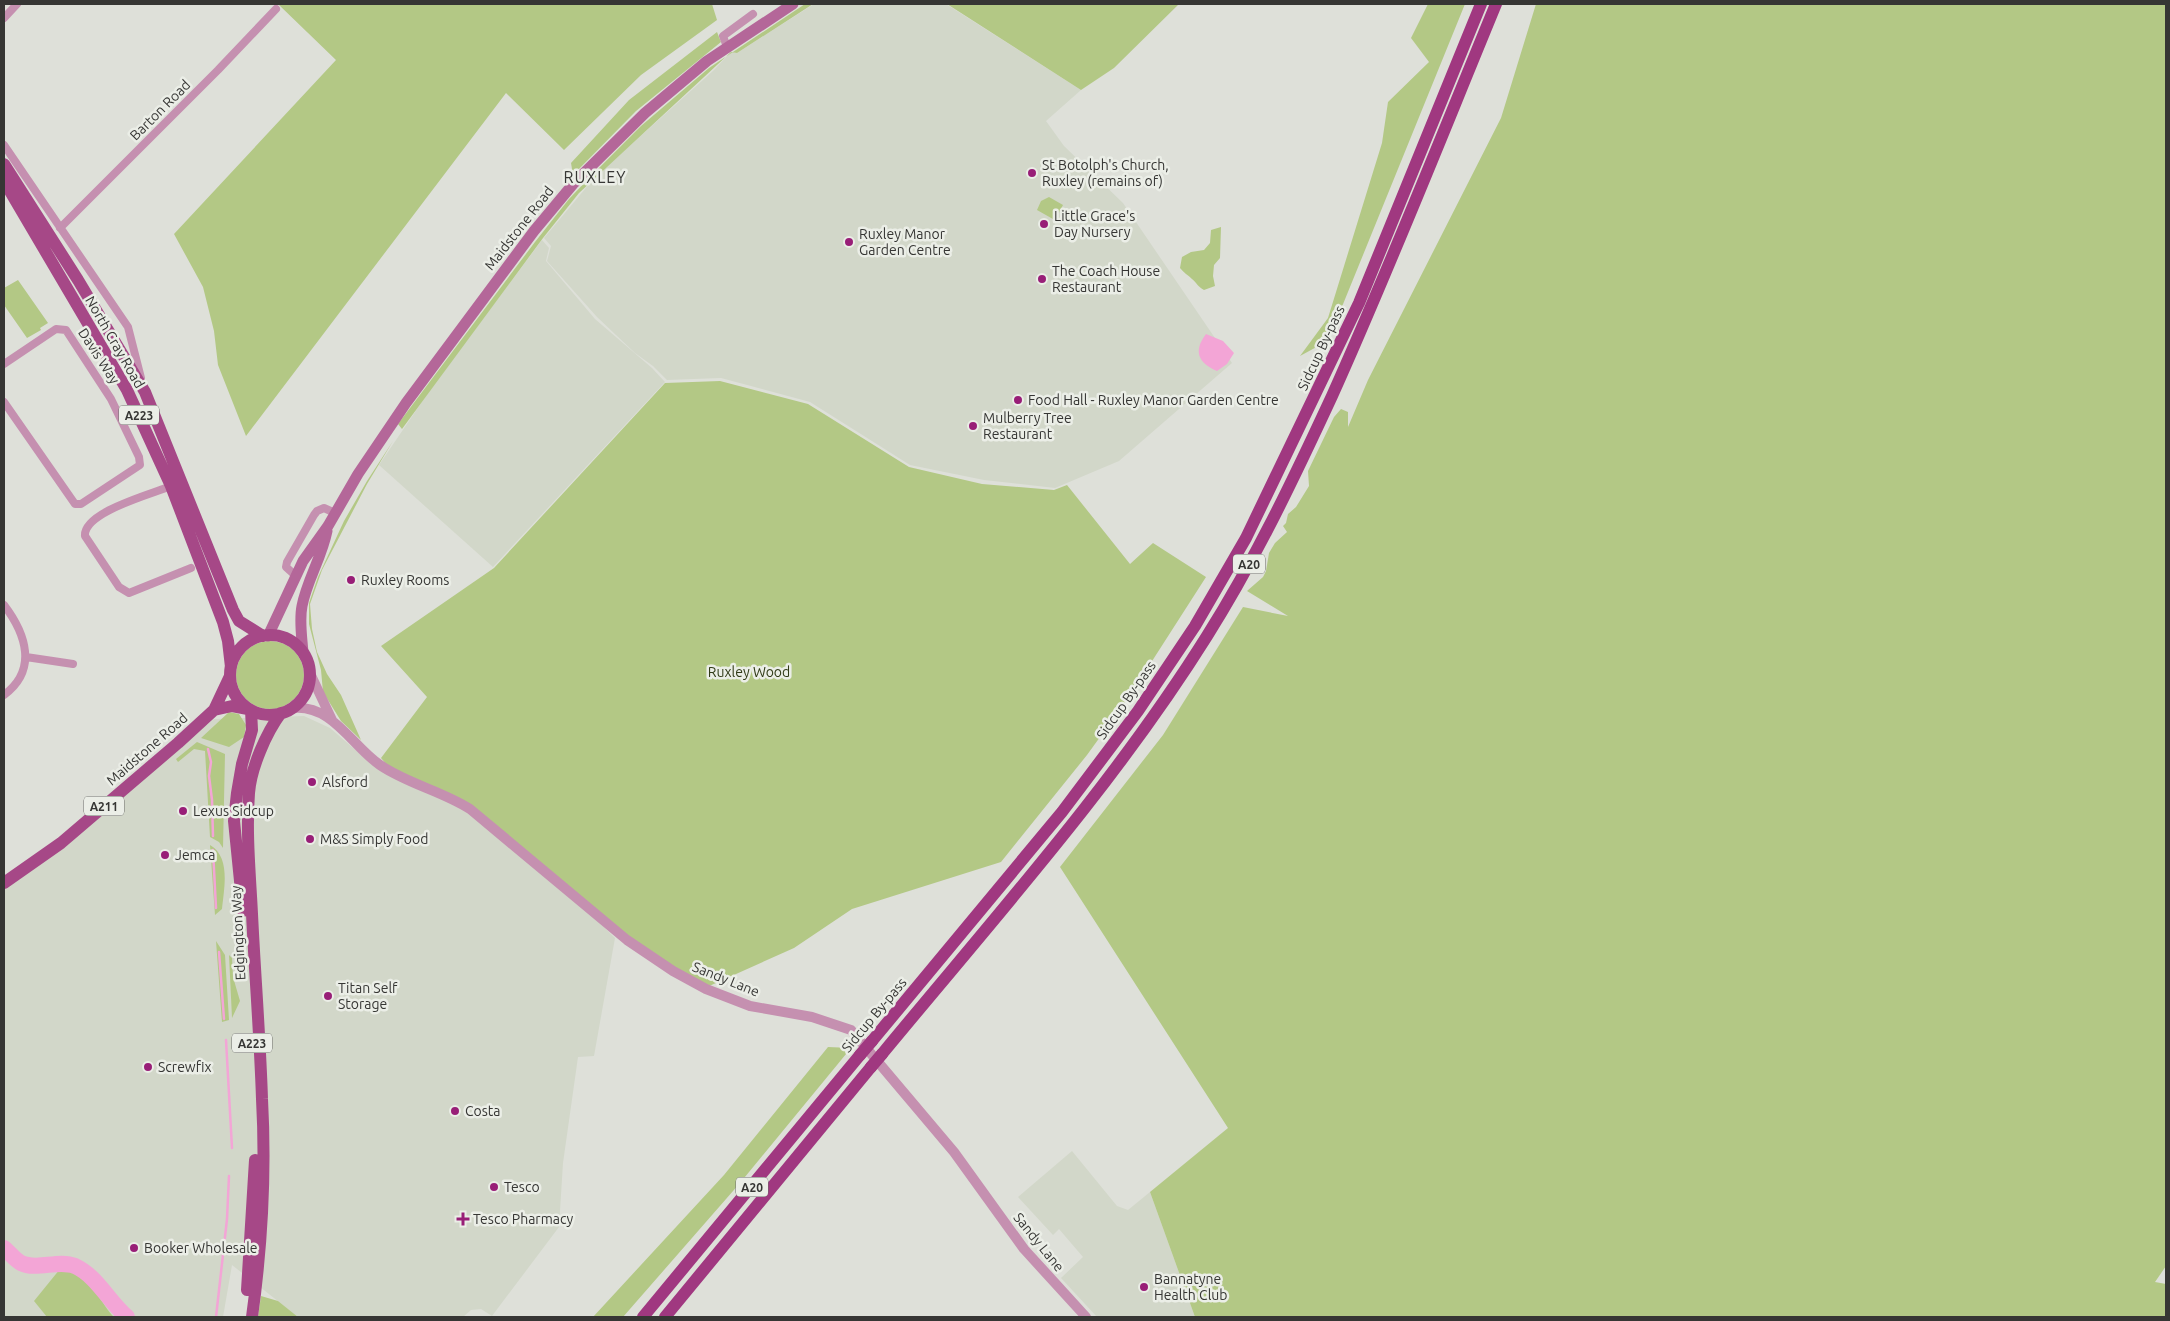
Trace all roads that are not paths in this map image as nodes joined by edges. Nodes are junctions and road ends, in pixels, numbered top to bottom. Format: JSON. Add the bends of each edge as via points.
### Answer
{"nodes":[{"id":1,"x":17,"y":4,"type":"edge"},
{"id":2,"x":793,"y":4,"type":"edge"},
{"id":3,"x":1481,"y":4,"type":"edge"},
{"id":4,"x":1496,"y":4,"type":"edge"},
{"id":5,"x":276,"y":9,"type":"dead end"},
{"id":6,"x":753,"y":14,"type":"dead end"},
{"id":7,"x":4,"y":18,"type":"edge"},
{"id":8,"x":727,"y":47,"type":"junction"},
{"id":9,"x":4,"y":146,"type":"edge"},
{"id":10,"x":4,"y":164,"type":"edge"},
{"id":11,"x":4,"y":181,"type":"edge"},
{"id":12,"x":55,"y":230,"type":"junction"},
{"id":13,"x":4,"y":364,"type":"edge"},
{"id":14,"x":144,"y":392,"type":"junction"},
{"id":15,"x":4,"y":402,"type":"edge"},
{"id":16,"x":171,"y":486,"type":"junction"},
{"id":17,"x":335,"y":513,"type":"junction"},
{"id":18,"x":328,"y":526,"type":"junction"},
{"id":19,"x":191,"y":568,"type":"dead end"},
{"id":20,"x":296,"y":576,"type":"junction"},
{"id":21,"x":4,"y":605,"type":"edge"},
{"id":22,"x":265,"y":636,"type":"junction"},
{"id":23,"x":303,"y":653,"type":"junction"},
{"id":24,"x":26,"y":657,"type":"junction"},
{"id":25,"x":73,"y":664,"type":"dead end"},
{"id":26,"x":309,"y":671,"type":"junction"},
{"id":27,"x":231,"y":672,"type":"junction"},
{"id":28,"x":4,"y":695,"type":"edge"},
{"id":29,"x":250,"y":709,"type":"junction"},
{"id":30,"x":214,"y":710,"type":"junction"},
{"id":31,"x":287,"y":711,"type":"junction"},
{"id":32,"x":332,"y":720,"type":"junction"},
{"id":33,"x":243,"y":860,"type":"junction"},
{"id":34,"x":4,"y":883,"type":"edge"},
{"id":35,"x":255,"y":1032,"type":"junction"},
{"id":36,"x":259,"y":1165,"type":"junction"},
{"id":37,"x":263,"y":1194,"type":"junction"},
{"id":38,"x":247,"y":1295,"type":"junction"},
{"id":39,"x":244,"y":1317,"type":"edge"},
{"id":40,"x":252,"y":1317,"type":"edge"},
{"id":41,"x":643,"y":1317,"type":"edge"},
{"id":42,"x":665,"y":1317,"type":"edge"},
{"id":43,"x":1086,"y":1317,"type":"edge"}],
"edges":[{"from":1,"to":7,"type":"street"},
{"from":2,"to":8,"type":"main road","name":"Maidstone Road"},
{"from":3,"to":41,"type":"highway","name":"Sidcup By-pass","number":"A20","bridge":true,"via":[[1359,303],[1246,538],[1200,618],[1138,711],[1062,812]]},
{"from":4,"to":42,"type":"highway","number":"A20","bridge":true,"via":[[1373,304],[1315,433],[1260,545],[1208,635],[1151,721],[1074,822]]},
{"from":5,"to":12,"type":"street","name":"Barton Road"},
{"from":6,"to":8,"type":"street","via":[[723,36]]},
{"from":8,"to":17,"type":"main road","name":"Maidstone Road","via":[[644,113],[574,183],[534,231],[406,403]]},
{"from":9,"to":12,"type":"street","name":"North Cray Road"},
{"from":10,"to":12,"type":"main road","name":"North Cray Road","number":"A223"},
{"from":11,"to":16,"type":"main road","name":"North Cray Road","number":"A223","via":[[127,390]]},
{"from":12,"to":14,"type":"main road","name":"North Cray Road","number":"A223","via":[[81,271],[84,290]]},
{"from":12,"to":14,"type":"street","name":"North Cray Road","via":[[128,327]]},
{"from":13,"to":15,"type":"street","name":"Davis Way","via":[[56,330],[66,330],[112,399],[140,463],[81,504],[75,504]]},
{"from":14,"to":22,"type":"main road","name":"North Cray Road","number":"A223","via":[[233,610],[239,621]]},
{"from":16,"to":19,"type":"street","via":[[105,512],[89,524],[85,536],[119,587],[129,593]]},
{"from":16,"to":27,"type":"main road","name":"North Cray Road","number":"A223","via":[[223,622]]},
{"from":17,"to":18,"type":"main road","name":"Maidstone Road"},
{"from":17,"to":20,"type":"street","via":[[324,508],[314,515],[287,562],[286,566]]},
{"from":18,"to":20,"type":"main road","name":"Maidstone Road"},
{"from":18,"to":23,"type":"main road","name":"Maidstone Road","via":[[302,606]]},
{"from":20,"to":22,"type":"main road","name":"Maidstone Road"},
{"from":21,"to":24,"type":"street","via":[[21,634]]},
{"from":22,"to":23,"type":"main road","via":[[287,639]]},
{"from":22,"to":27,"type":"main road","via":[[242,646],[235,656]]},
{"from":23,"to":26,"type":"main road"},
{"from":24,"to":25,"type":"street"},
{"from":24,"to":28,"type":"street","via":[[15,687]]},
{"from":26,"to":31,"type":"main road","via":[[304,696]]},
{"from":26,"to":32,"type":"street","name":"Sandy Lane"},
{"from":27,"to":29,"type":"main road","via":[[233,691]]},
{"from":27,"to":30,"type":"main road","name":"Maidstone Road","number":"A211"},
{"from":29,"to":30,"type":"main road","via":[[232,706]]},
{"from":29,"to":31,"type":"main road","via":[[262,713]]},
{"from":29,"to":33,"type":"main road","name":"Edgington Way","number":"A223","via":[[252,730],[242,764],[234,821]]},
{"from":30,"to":34,"type":"main road","name":"Maidstone Road","number":"A211","via":[[61,842]]},
{"from":31,"to":32,"type":"street","name":"Sandy Lane","via":[[311,709]]},
{"from":31,"to":33,"type":"main road","name":"Edgington Way","number":"A223","via":[[272,726],[266,738],[250,792]]},
{"from":32,"to":43,"type":"street","name":"Sandy Lane","via":[[381,766],[453,798],[482,818],[627,940],[673,971],[706,989],[750,1006],[812,1017],[852,1030],[954,1152],[1024,1249]]},
{"from":33,"to":35,"type":"main road","name":"Edgington Way","number":"A223","via":[[257,1005]]},
{"from":33,"to":35,"type":"main road","name":"Edgington Way","number":"A223","via":[[247,900],[243,908]]},
{"from":35,"to":36,"type":"main road","name":"Edgington Way","number":"A223"},
{"from":35,"to":36,"type":"main road","name":"Edgington Way","number":"A223","via":[[263,1137],[259,1144]]},
{"from":36,"to":37,"type":"main road","name":"Edgington Way","number":"A223"},
{"from":36,"to":38,"type":"main road","name":"Edgington Way","number":"A223"},
{"from":37,"to":38,"type":"main road","name":"Edgington Way","number":"A223","via":[[260,1195],[250,1293]]},
{"from":37,"to":40,"type":"main road","name":"Edgington Way","number":"A223"},
{"from":38,"to":39,"type":"main road","name":"Edgington Way","number":"A223"}]}
